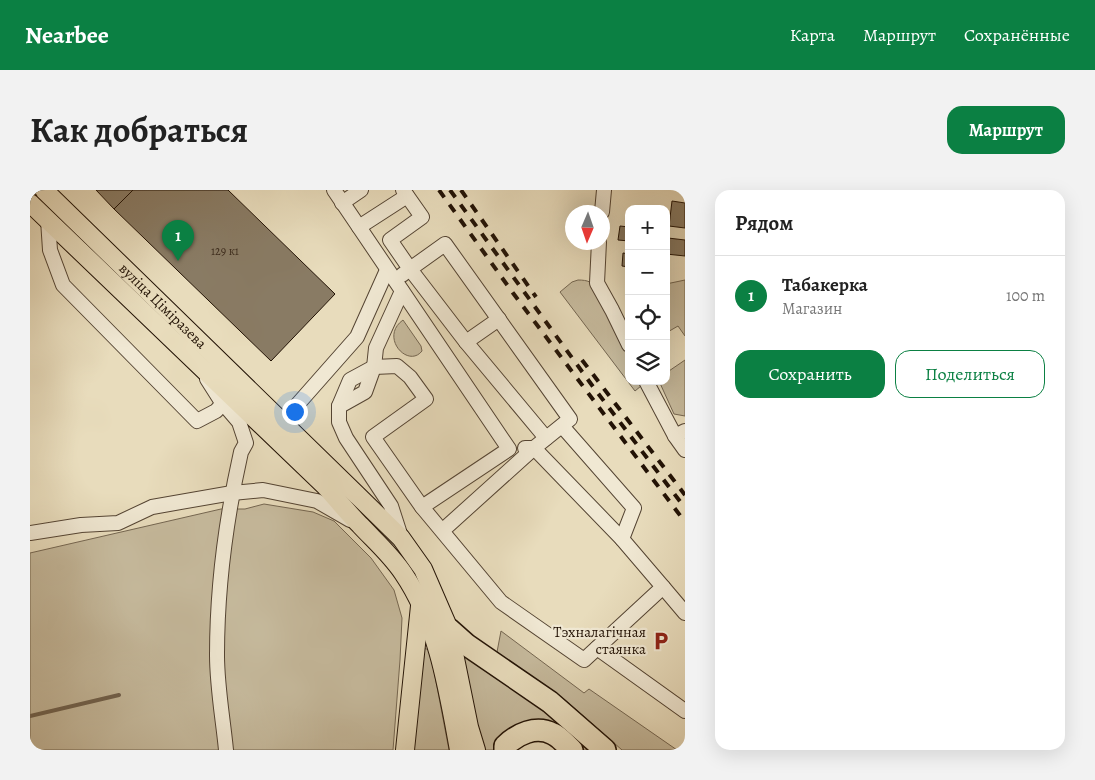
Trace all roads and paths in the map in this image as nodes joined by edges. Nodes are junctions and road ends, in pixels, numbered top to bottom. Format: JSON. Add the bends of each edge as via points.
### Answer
{"nodes":[{"id":1,"x":44,"y":190,"type":"edge"},
{"id":2,"x":334,"y":190,"type":"edge"},
{"id":3,"x":362,"y":190,"type":"edge"},
{"id":4,"x":604,"y":190,"type":"edge"},
{"id":5,"x":405,"y":193,"type":"edge"},
{"id":6,"x":30,"y":203,"type":"edge"},
{"id":7,"x":342,"y":203,"type":"junction"},
{"id":8,"x":603,"y":205,"type":"edge"},
{"id":9,"x":48,"y":220,"type":"junction"},
{"id":10,"x":359,"y":227,"type":"junction"},
{"id":11,"x":599,"y":250,"type":"edge"},
{"id":12,"x":410,"y":269,"type":"junction"},
{"id":13,"x":394,"y":281,"type":"junction"},
{"id":14,"x":498,"y":319,"type":"junction"},
{"id":15,"x":627,"y":340,"type":"edge"},
{"id":16,"x":466,"y":342,"type":"junction"},
{"id":17,"x":374,"y":368,"type":"junction"},
{"id":18,"x":649,"y":385,"type":"edge"},
{"id":19,"x":232,"y":394,"type":"junction"},
{"id":20,"x":282,"y":422,"type":"junction"},
{"id":21,"x":562,"y":426,"type":"junction"},
{"id":22,"x":680,"y":434,"type":"edge"},
{"id":23,"x":546,"y":438,"type":"junction"},
{"id":24,"x":280,"y":444,"type":"junction"},
{"id":25,"x":509,"y":448,"type":"junction"},
{"id":26,"x":534,"y":448,"type":"junction"},
{"id":27,"x":685,"y":450,"type":"edge"},
{"id":28,"x":232,"y":493,"type":"junction"},
{"id":29,"x":422,"y":507,"type":"junction"},
{"id":30,"x":360,"y":525,"type":"junction"},
{"id":31,"x":442,"y":531,"type":"junction"},
{"id":32,"x":30,"y":533,"type":"edge"},
{"id":33,"x":401,"y":538,"type":"junction"},
{"id":34,"x":622,"y":540,"type":"junction"},
{"id":35,"x":663,"y":587,"type":"junction"},
{"id":36,"x":421,"y":602,"type":"junction"},
{"id":37,"x":685,"y":613,"type":"edge"},
{"id":38,"x":449,"y":629,"type":"junction"},
{"id":39,"x":598,"y":648,"type":"junction"},
{"id":40,"x":685,"y":711,"type":"edge"},
{"id":41,"x":226,"y":750,"type":"edge"},
{"id":42,"x":405,"y":750,"type":"edge"},
{"id":43,"x":459,"y":750,"type":"edge"},
{"id":44,"x":476,"y":750,"type":"edge"},
{"id":45,"x":505,"y":750,"type":"edge"},
{"id":46,"x":572,"y":750,"type":"edge"},
{"id":47,"x":605,"y":750,"type":"edge"}],
"edges":[{"from":1,"to":19,"type":"main road","name":"вуліца Ціміразева"},
{"from":2,"to":7,"type":"street"},
{"from":3,"to":7,"type":"street"},
{"from":4,"to":8,"type":"street"},
{"from":5,"to":10,"type":"street"},
{"from":5,"to":12,"type":"street","via":[[422,217],[390,240]]},
{"from":6,"to":9,"type":"main road","name":"вуліца Ціміразева"},
{"from":7,"to":10,"type":"street"},
{"from":9,"to":19,"type":"main road","name":"вуліца Ціміразева"},
{"from":9,"to":19,"type":"street","via":[[50,250],[63,285],[196,421],[216,411]]},
{"from":10,"to":13,"type":"street"},
{"from":11,"to":15,"type":"street","via":[[597,283]]},
{"from":12,"to":13,"type":"street"},
{"from":12,"to":14,"type":"street","via":[[445,244]]},
{"from":12,"to":16,"type":"street"},
{"from":13,"to":17,"type":"street","via":[[376,348]]},
{"from":13,"to":20,"type":"street","via":[[357,337]]},
{"from":13,"to":25,"type":"street"},
{"from":14,"to":16,"type":"street"},
{"from":14,"to":21,"type":"street","via":[[570,419]]},
{"from":16,"to":23,"type":"street"},
{"from":17,"to":29,"type":"street","via":[[397,366],[410,377],[426,399],[373,438]]},
{"from":17,"to":33,"type":"street","via":[[339,406],[339,422],[391,506]]},
{"from":18,"to":22,"type":"street"},
{"from":19,"to":20,"type":"main road","name":"вуліца Ціміразева"},
{"from":19,"to":24,"type":"main road","name":"вуліца Ціміразева"},
{"from":19,"to":28,"type":"street","via":[[246,444],[241,452]]},
{"from":20,"to":24,"type":"street"},
{"from":20,"to":33,"type":"main road","name":"вуліца Ціміразева"},
{"from":21,"to":23,"type":"street"},
{"from":21,"to":34,"type":"street","via":[[634,508]]},
{"from":22,"to":27,"type":"street"},
{"from":23,"to":26,"type":"street"},
{"from":24,"to":30,"type":"main road","name":"вуліца Ціміразева"},
{"from":25,"to":26,"type":"street"},
{"from":25,"to":29,"type":"street"},
{"from":26,"to":31,"type":"street"},
{"from":26,"to":34,"type":"street"},
{"from":28,"to":30,"type":"street","via":[[263,490],[317,501]]},
{"from":28,"to":32,"type":"street","via":[[152,507],[118,523]]},
{"from":28,"to":41,"type":"street","via":[[218,598],[217,658]]},
{"from":29,"to":31,"type":"street"},
{"from":30,"to":36,"type":"main road","name":"вуліца Ціміразева","via":[[387,551]]},
{"from":31,"to":39,"type":"street","via":[[501,602],[584,660]]},
{"from":33,"to":38,"type":"main road","name":"вуліца Ціміразева","via":[[424,569]]},
{"from":34,"to":35,"type":"street"},
{"from":35,"to":37,"type":"street"},
{"from":35,"to":39,"type":"street"},
{"from":36,"to":42,"type":"main road"},
{"from":36,"to":43,"type":"main road","name":"вуліца Ціміразева","via":[[436,644]]},
{"from":38,"to":44,"type":"main road","name":"вуліца Ціміразева"},
{"from":38,"to":47,"type":"highway","via":[[550,702]]},
{"from":39,"to":40,"type":"street"},
{"from":45,"to":46,"type":"highway","via":[[513,738],[540,731],[553,734]]}]}
